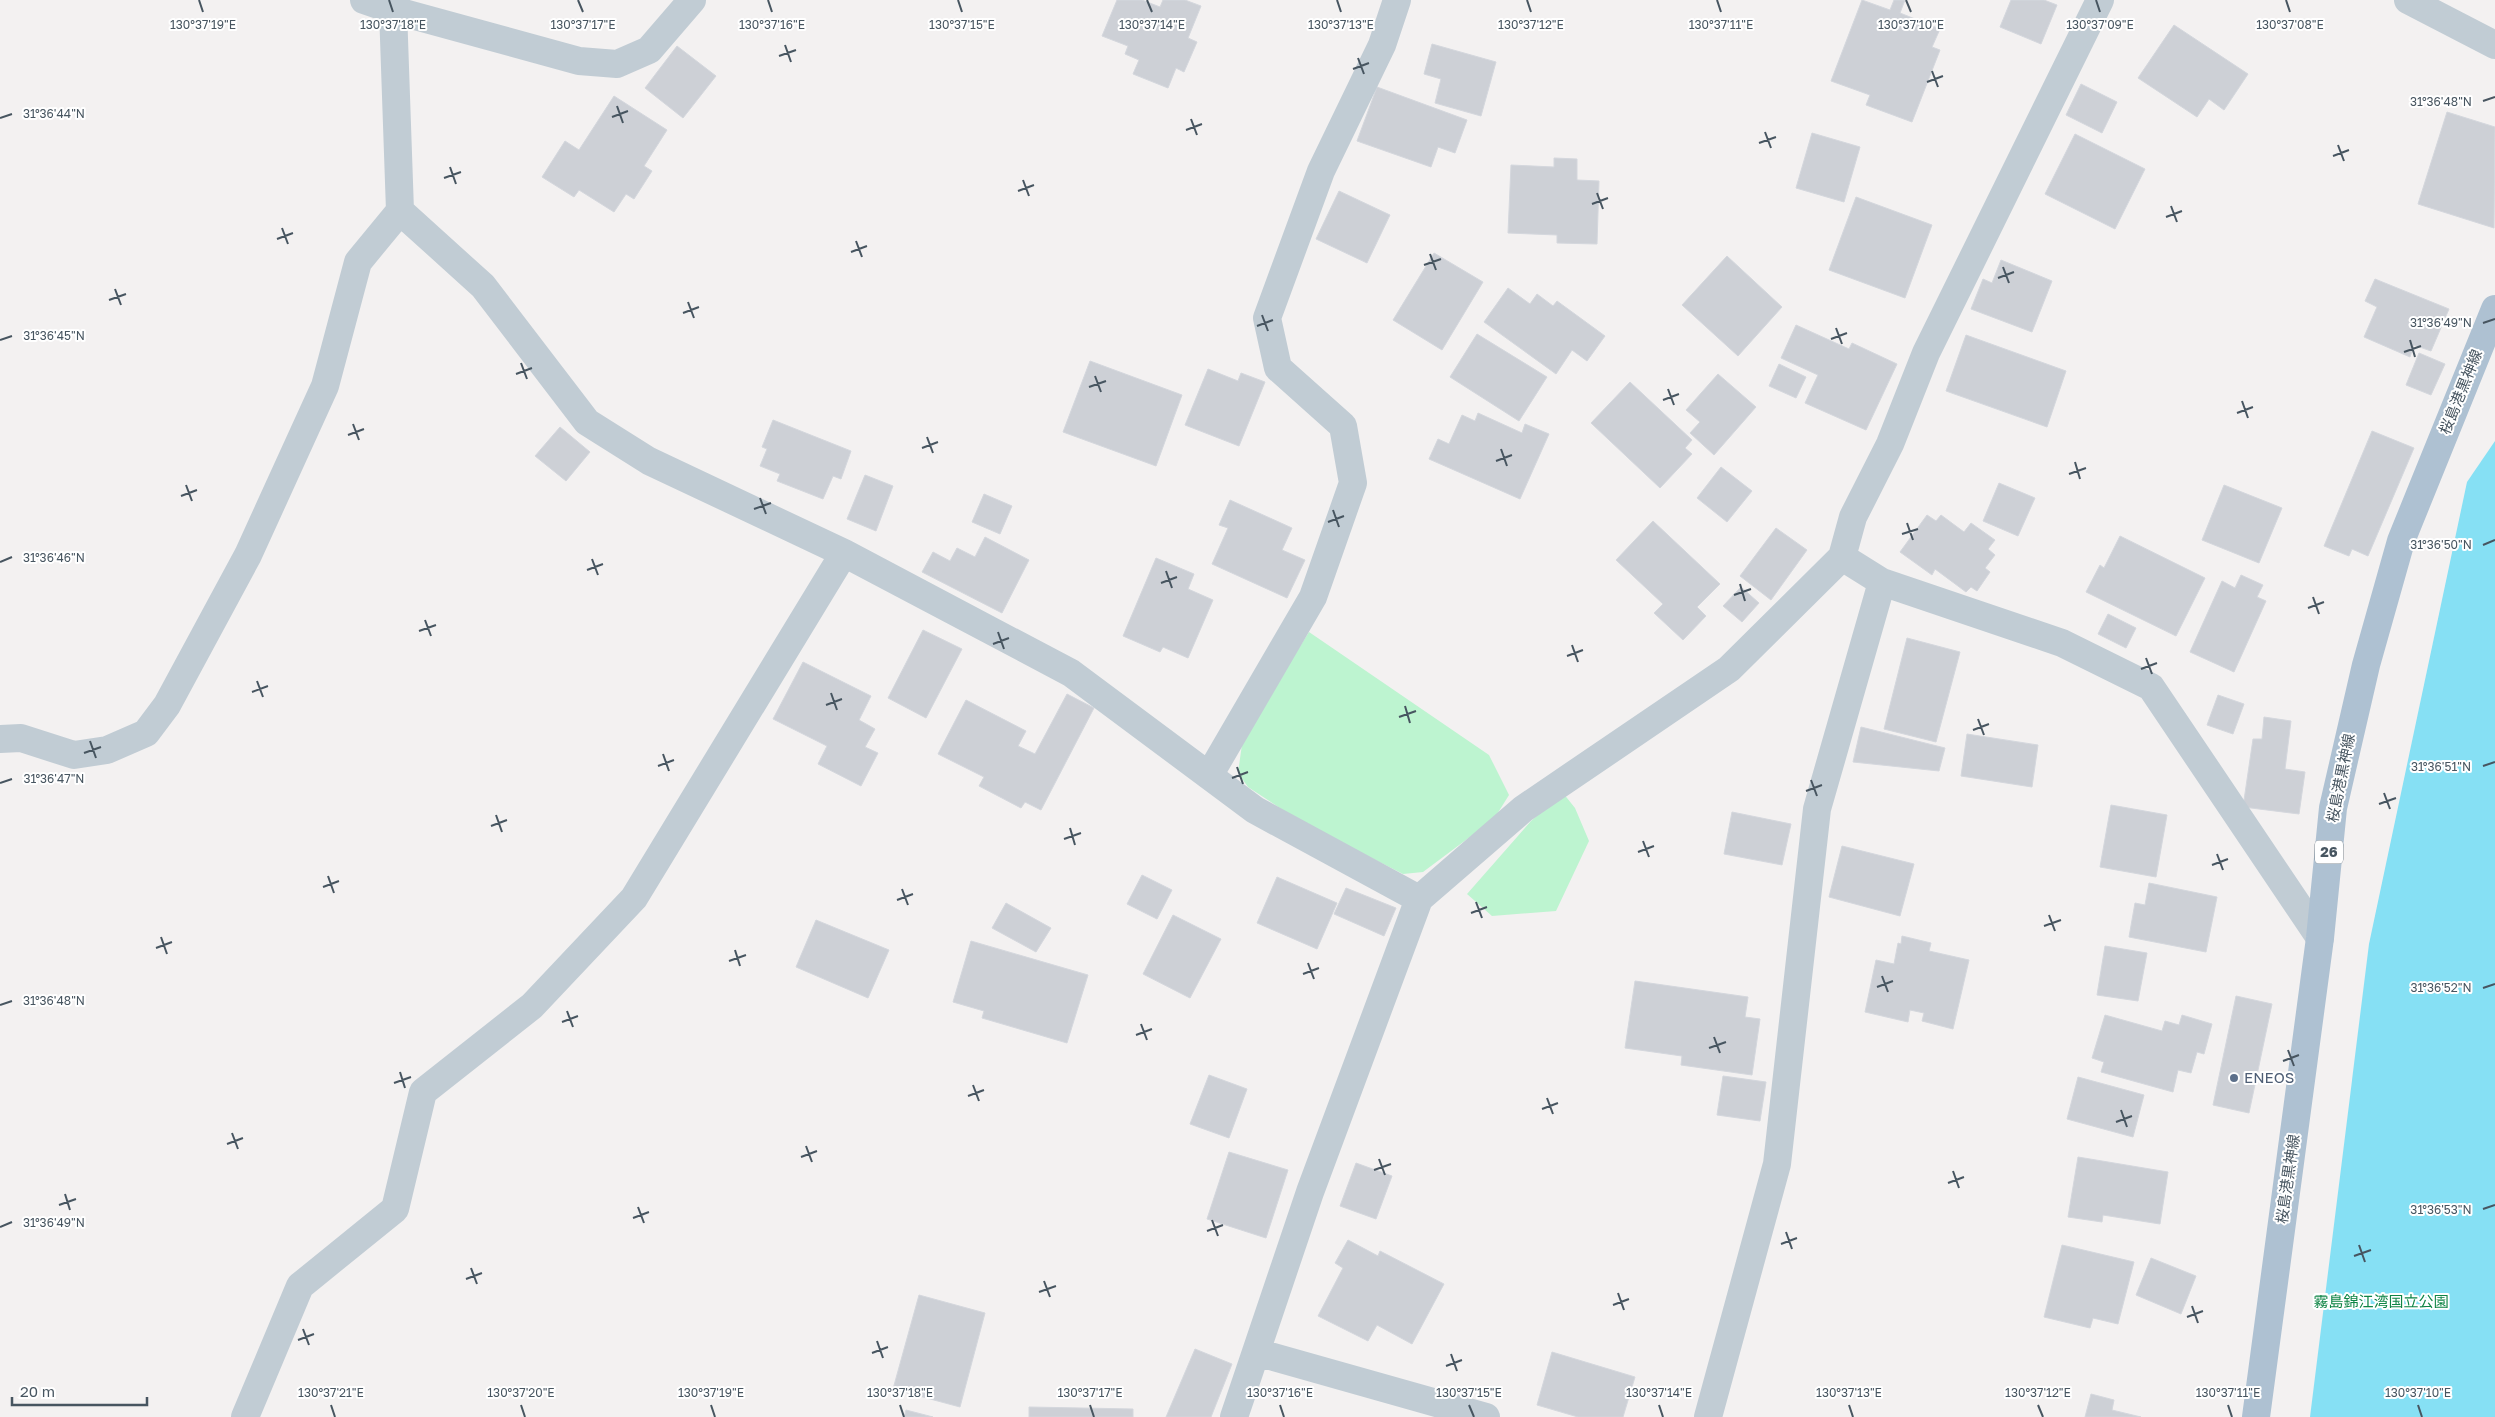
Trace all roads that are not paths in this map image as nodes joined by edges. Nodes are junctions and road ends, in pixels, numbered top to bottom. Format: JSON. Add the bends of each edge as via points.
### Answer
{"nodes":[{"id":1,"x":364,"y":0,"type":"edge"},
{"id":2,"x":692,"y":0,"type":"edge"},
{"id":3,"x":1397,"y":0,"type":"edge"},
{"id":4,"x":2100,"y":0,"type":"edge"},
{"id":5,"x":2408,"y":0,"type":"edge"},
{"id":6,"x":393,"y":10,"type":"junction"},
{"id":7,"x":2495,"y":45,"type":"edge"},
{"id":8,"x":400,"y":211,"type":"junction"},
{"id":9,"x":2495,"y":309,"type":"edge"},
{"id":10,"x":844,"y":553,"type":"junction"},
{"id":11,"x":1842,"y":557,"type":"junction"},
{"id":12,"x":1882,"y":582,"type":"junction"},
{"id":13,"x":0,"y":738,"type":"edge"},
{"id":14,"x":1210,"y":774,"type":"junction"},
{"id":15,"x":1419,"y":899,"type":"junction"},
{"id":16,"x":2320,"y":938,"type":"junction"},
{"id":17,"x":1256,"y":1352,"type":"junction"},
{"id":18,"x":2255,"y":1415,"type":"edge"},
{"id":19,"x":244,"y":1417,"type":"edge"},
{"id":20,"x":1234,"y":1417,"type":"edge"},
{"id":21,"x":1486,"y":1417,"type":"edge"},
{"id":22,"x":1708,"y":1417,"type":"edge"}],
"edges":[{"from":1,"to":6,"type":"street"},
{"from":2,"to":6,"type":"street","via":[[649,50],[617,64],[580,61]]},
{"from":3,"to":14,"type":"street","via":[[1382,44],[1322,171],[1267,318],[1278,368],[1342,426],[1353,484],[1313,597]]},
{"from":4,"to":11,"type":"street","via":[[1926,353],[1890,444],[1853,517]]},
{"from":5,"to":7,"type":"street"},
{"from":6,"to":8,"type":"street"},
{"from":8,"to":10,"type":"street","via":[[482,286],[587,422],[649,462]]},
{"from":8,"to":13,"type":"street","via":[[358,262],[321,395],[248,556],[167,705],[146,733],[107,750],[74,755],[22,738]]},
{"from":9,"to":16,"type":"main road","name":"桜島港黒神線","number":"26","via":[[2401,541],[2366,665],[2333,808]]},
{"from":10,"to":14,"type":"street","via":[[1071,673]]},
{"from":10,"to":19,"type":"street","via":[[634,898],[532,1006],[424,1092],[395,1209],[300,1286]]},
{"from":11,"to":12,"type":"street"},
{"from":11,"to":15,"type":"street","via":[[1729,669],[1523,809]]},
{"from":12,"to":16,"type":"street","via":[[2062,643],[2150,687]]},
{"from":12,"to":22,"type":"street","via":[[1817,809],[1777,1164]]},
{"from":14,"to":15,"type":"street","via":[[1255,810]]},
{"from":15,"to":17,"type":"street","via":[[1310,1192]]},
{"from":16,"to":18,"type":"main road","name":"桜島港黒神線","number":"26"},
{"from":17,"to":20,"type":"street"},
{"from":17,"to":21,"type":"street"}]}
